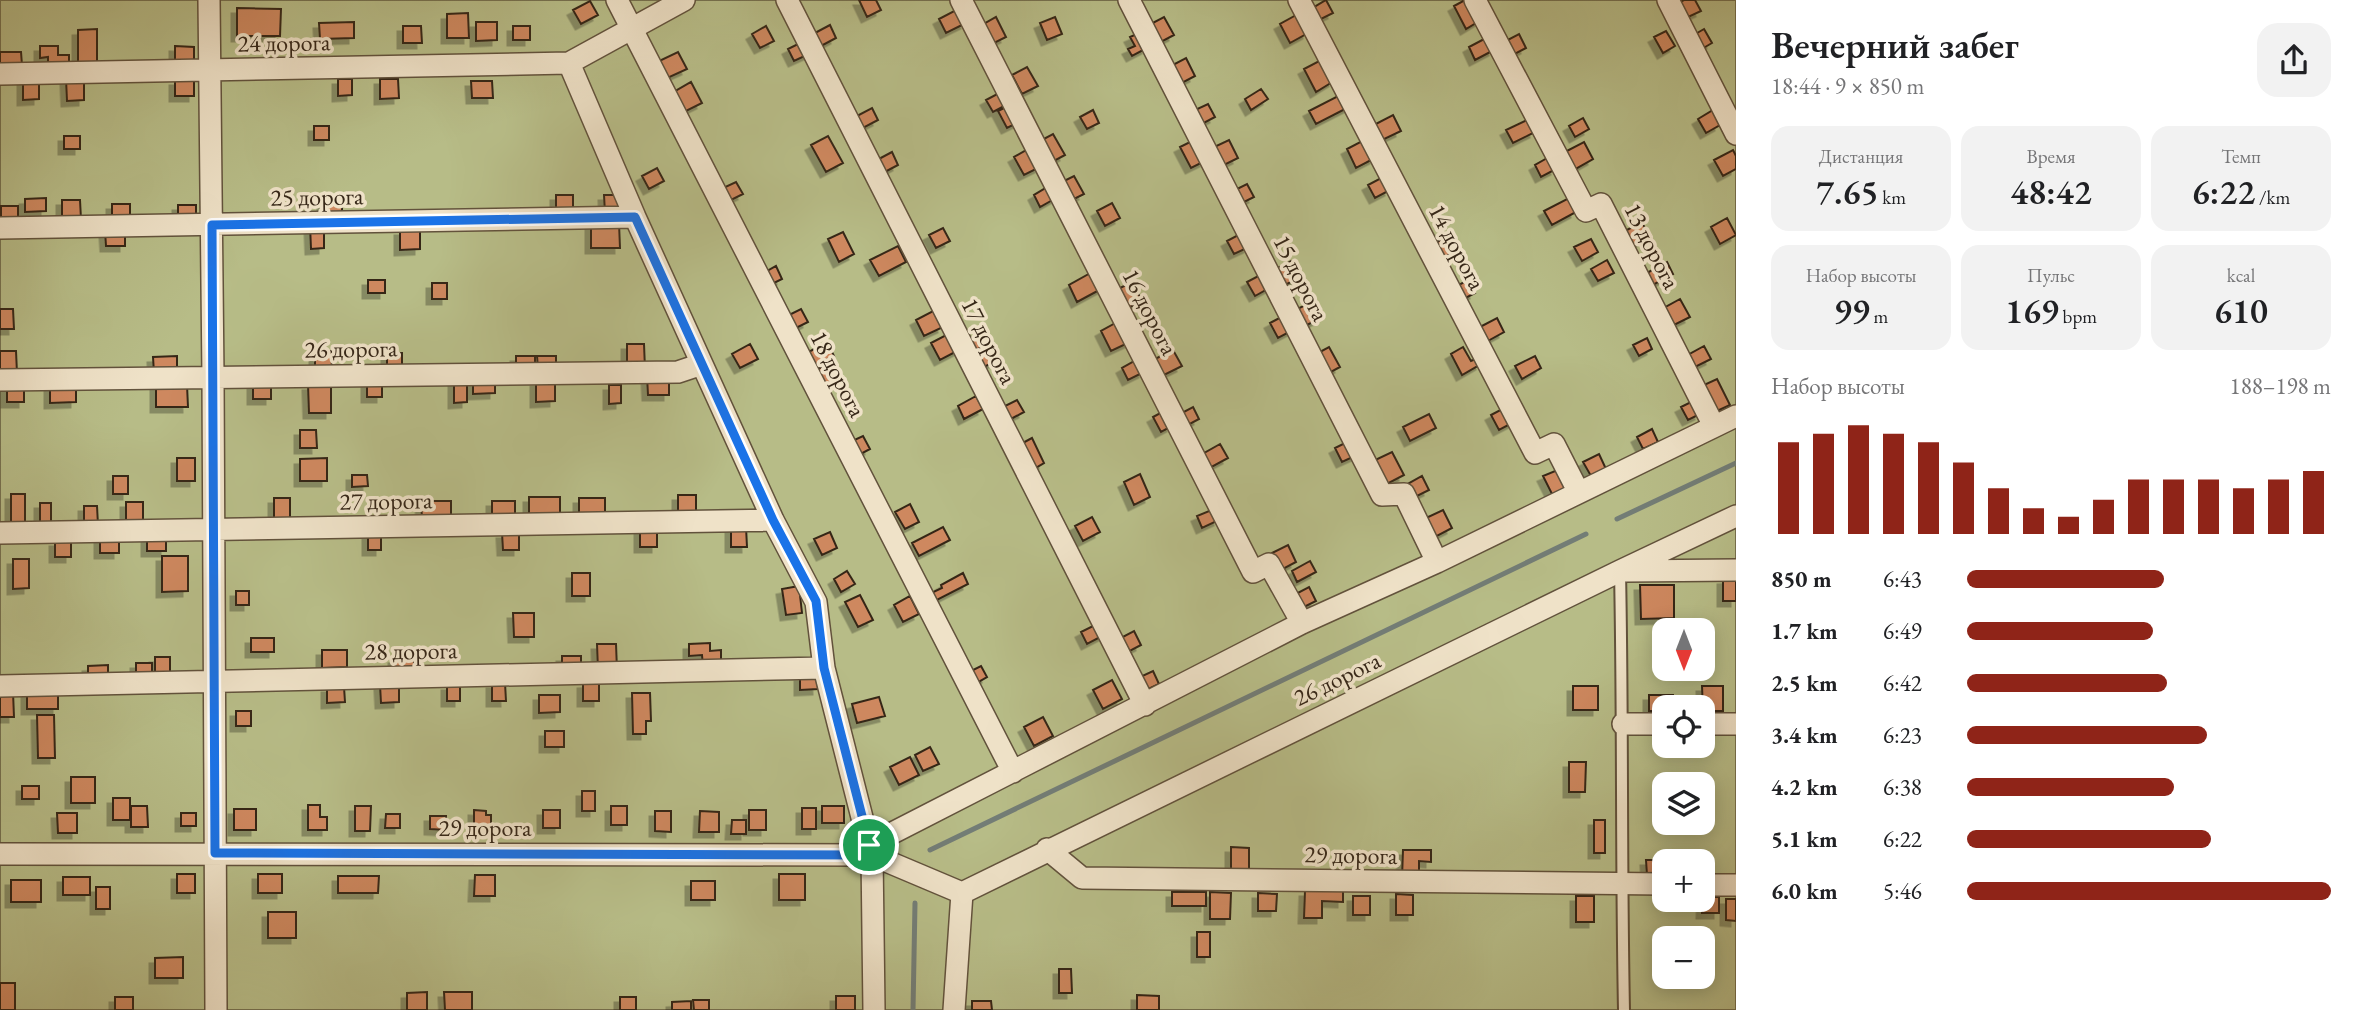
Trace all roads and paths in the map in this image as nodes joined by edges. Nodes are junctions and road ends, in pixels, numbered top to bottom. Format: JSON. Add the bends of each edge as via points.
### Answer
{"nodes":[{"id":1,"x":209,"y":0,"type":"edge"},
{"id":2,"x":617,"y":0,"type":"edge"},
{"id":3,"x":684,"y":0,"type":"edge"},
{"id":4,"x":787,"y":0,"type":"edge"},
{"id":5,"x":961,"y":0,"type":"edge"},
{"id":6,"x":1129,"y":0,"type":"edge"},
{"id":7,"x":1299,"y":0,"type":"edge"},
{"id":8,"x":1475,"y":0,"type":"edge"},
{"id":9,"x":1668,"y":0,"type":"edge"},
{"id":10,"x":632,"y":29,"type":"junction"},
{"id":11,"x":569,"y":63,"type":"junction"},
{"id":12,"x":208,"y":71,"type":"junction"},
{"id":13,"x":0,"y":74,"type":"edge"},
{"id":14,"x":1736,"y":134,"type":"edge"},
{"id":15,"x":635,"y":217,"type":"junction"},
{"id":16,"x":212,"y":225,"type":"junction"},
{"id":17,"x":0,"y":228,"type":"edge"},
{"id":18,"x":702,"y":364,"type":"junction"},
{"id":19,"x":213,"y":377,"type":"junction"},
{"id":20,"x":0,"y":380,"type":"edge"},
{"id":21,"x":1736,"y":416,"type":"edge"},
{"id":22,"x":1714,"y":426,"type":"junction"},
{"id":23,"x":1578,"y":491,"type":"junction"},
{"id":24,"x":1736,"y":516,"type":"edge"},
{"id":25,"x":773,"y":520,"type":"junction"},
{"id":26,"x":214,"y":531,"type":"junction"},
{"id":27,"x":0,"y":533,"type":"edge"},
{"id":28,"x":1437,"y":562,"type":"junction"},
{"id":29,"x":1736,"y":570,"type":"edge"},
{"id":30,"x":1620,"y":571,"type":"junction"},
{"id":31,"x":1302,"y":623,"type":"junction"},
{"id":32,"x":824,"y":668,"type":"junction"},
{"id":33,"x":214,"y":682,"type":"junction"},
{"id":34,"x":0,"y":686,"type":"edge"},
{"id":35,"x":1145,"y":705,"type":"junction"},
{"id":36,"x":1623,"y":724,"type":"junction"},
{"id":37,"x":1652,"y":724,"type":"edge"},
{"id":38,"x":1715,"y":724,"type":"edge"},
{"id":39,"x":1736,"y":724,"type":"edge"},
{"id":40,"x":1013,"y":772,"type":"junction"},
{"id":41,"x":1047,"y":849,"type":"junction"},
{"id":42,"x":870,"y":850,"type":"junction"},
{"id":43,"x":0,"y":853,"type":"edge"},
{"id":44,"x":215,"y":853,"type":"junction"},
{"id":45,"x":1621,"y":884,"type":"junction"},
{"id":46,"x":1652,"y":884,"type":"edge"},
{"id":47,"x":1715,"y":885,"type":"edge"},
{"id":48,"x":1736,"y":885,"type":"edge"},
{"id":49,"x":961,"y":893,"type":"junction"},
{"id":50,"x":216,"y":1010,"type":"edge"},
{"id":51,"x":874,"y":1010,"type":"edge"},
{"id":52,"x":954,"y":1010,"type":"edge"},
{"id":53,"x":1624,"y":1010,"type":"edge"}],
"edges":[{"from":1,"to":12,"type":"street"},
{"from":2,"to":10,"type":"street","name":"18 дорога"},
{"from":3,"to":10,"type":"street"},
{"from":4,"to":35,"type":"street","name":"17 дорога"},
{"from":5,"to":31,"type":"street","name":"16 дорога","via":[[1253,572],[1269,564]]},
{"from":6,"to":28,"type":"street","name":"15 дорога","via":[[1382,495],[1404,494]]},
{"from":7,"to":23,"type":"street","name":"14 дорога","via":[[1535,453],[1553,444]]},
{"from":8,"to":22,"type":"street","name":"13 дорога","via":[[1586,211],[1601,204]]},
{"from":9,"to":14,"type":"street"},
{"from":10,"to":11,"type":"street"},
{"from":10,"to":40,"type":"street","name":"18 дорога"},
{"from":11,"to":12,"type":"street","name":"24 дорога"},
{"from":11,"to":15,"type":"street"},
{"from":12,"to":13,"type":"street","name":"24 дорога"},
{"from":12,"to":16,"type":"street"},
{"from":15,"to":16,"type":"street","name":"25 дорога"},
{"from":15,"to":18,"type":"street"},
{"from":16,"to":17,"type":"street","name":"25 дорога"},
{"from":16,"to":19,"type":"street"},
{"from":18,"to":19,"type":"street","name":"26 дорога","via":[[678,372]]},
{"from":18,"to":25,"type":"street"},
{"from":19,"to":20,"type":"street","name":"26 дорога"},
{"from":19,"to":26,"type":"street"},
{"from":21,"to":22,"type":"street"},
{"from":22,"to":23,"type":"street"},
{"from":23,"to":28,"type":"street"},
{"from":24,"to":30,"type":"street","name":"26 дорога"},
{"from":25,"to":26,"type":"street","name":"27 дорога"},
{"from":25,"to":32,"type":"street","via":[[816,601]]},
{"from":26,"to":27,"type":"street","name":"27 дорога"},
{"from":26,"to":33,"type":"street"},
{"from":28,"to":31,"type":"street"},
{"from":29,"to":30,"type":"street"},
{"from":30,"to":36,"type":"lane"},
{"from":30,"to":41,"type":"street","name":"26 дорога"},
{"from":31,"to":35,"type":"street"},
{"from":32,"to":33,"type":"street","name":"28 дорога"},
{"from":32,"to":42,"type":"street"},
{"from":33,"to":34,"type":"street","name":"28 дорога"},
{"from":33,"to":44,"type":"street"},
{"from":35,"to":40,"type":"street"},
{"from":36,"to":37,"type":"street"},
{"from":36,"to":45,"type":"lane"},
{"from":38,"to":39,"type":"street"},
{"from":40,"to":42,"type":"street"},
{"from":41,"to":45,"type":"street","name":"29 дорога","via":[[1082,878]]},
{"from":41,"to":49,"type":"street","name":"26 дорога"},
{"from":42,"to":44,"type":"street","name":"29 дорога"},
{"from":42,"to":49,"type":"street","name":"29 дорога"},
{"from":42,"to":51,"type":"street"},
{"from":43,"to":44,"type":"street","name":"29 дорога"},
{"from":44,"to":50,"type":"street"},
{"from":45,"to":46,"type":"street","name":"29 дорога"},
{"from":45,"to":53,"type":"lane"},
{"from":47,"to":48,"type":"street"},
{"from":49,"to":52,"type":"street"}]}
